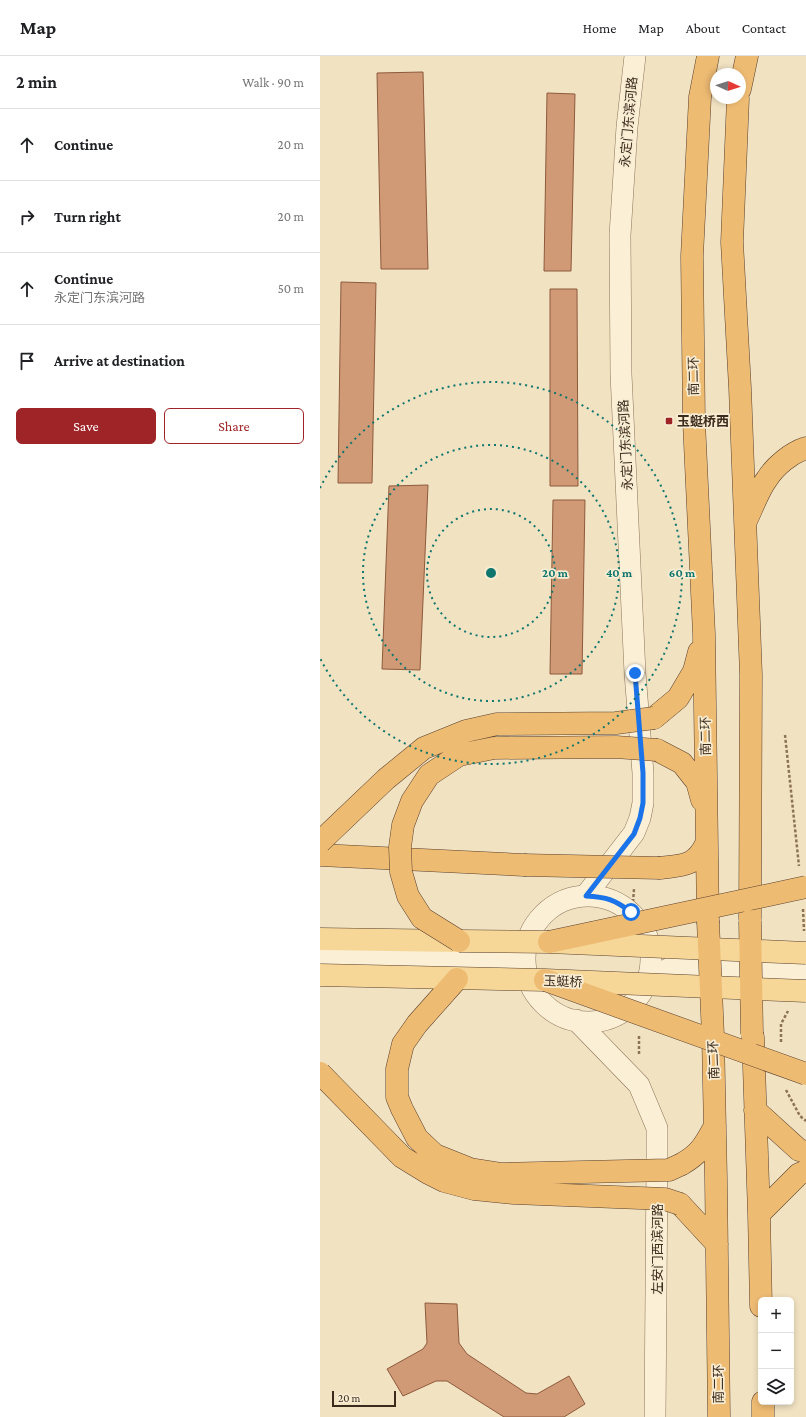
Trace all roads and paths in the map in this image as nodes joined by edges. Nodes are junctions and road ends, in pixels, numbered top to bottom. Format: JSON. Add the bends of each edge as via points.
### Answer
{"nodes":[{"id":1,"x":635,"y":56,"type":"edge"},
{"id":2,"x":708,"y":56,"type":"edge"},
{"id":3,"x":747,"y":56,"type":"edge"},
{"id":4,"x":744,"y":68,"type":"edge"},
{"id":5,"x":738,"y":104,"type":"edge"},
{"id":6,"x":806,"y":448,"type":"edge"},
{"id":7,"x":745,"y":524,"type":"junction"},
{"id":8,"x":704,"y":634,"type":"junction"},
{"id":9,"x":785,"y":735,"type":"dead end"},
{"id":10,"x":706,"y":816,"type":"junction"},
{"id":11,"x":320,"y":842,"type":"edge"},
{"id":12,"x":706,"y":844,"type":"junction"},
{"id":13,"x":320,"y":855,"type":"edge"},
{"id":14,"x":660,"y":868,"type":"junction"},
{"id":15,"x":707,"y":887,"type":"junction"},
{"id":16,"x":803,"y":887,"type":"edge"},
{"id":17,"x":586,"y":896,"type":"junction"},
{"id":18,"x":320,"y":939,"type":"edge"},
{"id":19,"x":459,"y":941,"type":"junction"},
{"id":20,"x":538,"y":942,"type":"junction"},
{"id":21,"x":805,"y":944,"type":"edge"},
{"id":22,"x":650,"y":946,"type":"junction"},
{"id":23,"x":320,"y":954,"type":"edge"},
{"id":24,"x":508,"y":961,"type":"junction"},
{"id":25,"x":671,"y":967,"type":"junction"},
{"id":26,"x":806,"y":971,"type":"edge"},
{"id":27,"x":320,"y":975,"type":"edge"},
{"id":28,"x":457,"y":979,"type":"junction"},
{"id":29,"x":537,"y":980,"type":"junction"},
{"id":30,"x":646,"y":983,"type":"junction"},
{"id":31,"x":806,"y":991,"type":"edge"},
{"id":32,"x":790,"y":1008,"type":"dead end"},
{"id":33,"x":576,"y":1020,"type":"junction"},
{"id":34,"x":781,"y":1024,"type":"dead end"},
{"id":35,"x":638,"y":1032,"type":"dead end"},
{"id":36,"x":320,"y":1073,"type":"edge"},
{"id":37,"x":806,"y":1074,"type":"edge"},
{"id":38,"x":639,"y":1085,"type":"junction"},
{"id":39,"x":755,"y":1110,"type":"junction"},
{"id":40,"x":715,"y":1126,"type":"junction"},
{"id":41,"x":806,"y":1152,"type":"edge"},
{"id":42,"x":806,"y":1171,"type":"edge"},
{"id":43,"x":759,"y":1214,"type":"junction"},
{"id":44,"x":717,"y":1244,"type":"junction"},
{"id":45,"x":761,"y":1297,"type":"edge"},
{"id":46,"x":763,"y":1405,"type":"edge"},
{"id":47,"x":655,"y":1417,"type":"edge"},
{"id":48,"x":719,"y":1417,"type":"edge"},
{"id":49,"x":763,"y":1417,"type":"edge"}],
"edges":[{"from":1,"to":17,"type":"street","name":"永定门东滨河路","via":[[627,127],[620,235],[621,374],[643,803],[634,834]]},
{"from":2,"to":8,"type":"highway","name":"南二环","via":[[700,97],[692,256],[694,422]]},
{"from":3,"to":4,"type":"highway"},
{"from":5,"to":7,"type":"highway","via":[[732,242]]},
{"from":6,"to":7,"type":"highway","via":[[783,462],[767,479]]},
{"from":7,"to":39,"type":"highway","bridge":true,"via":[[751,675],[750,921]]},
{"from":8,"to":10,"type":"highway","name":"南二环"},
{"from":8,"to":11,"type":"highway","bridge":true,"via":[[690,678],[678,698],[654,718],[616,723],[497,724],[466,731],[424,748]]},
{"from":9,"to":16,"type":"path"},
{"from":10,"to":12,"type":"highway","name":"南二环"},
{"from":10,"to":19,"type":"highway","bridge":true,"via":[[697,782],[682,763],[657,750],[494,748],[459,755],[429,775],[412,801],[403,825],[400,847],[401,872],[408,896],[422,918]]},
{"from":12,"to":14,"type":"highway","via":[[696,860]]},
{"from":12,"to":15,"type":"highway","name":"南二环"},
{"from":13,"to":14,"type":"highway","bridge":true,"via":[[524,865]]},
{"from":14,"to":15,"type":"highway","via":[[687,870],[702,878]]},
{"from":15,"to":40,"type":"highway","name":"南二环","bridge":true},
{"from":16,"to":20,"type":"highway","bridge":true},
{"from":16,"to":21,"type":"path"},
{"from":17,"to":20,"type":"street","via":[[566,899],[549,909],[536,924]]},
{"from":17,"to":22,"type":"street","via":[[602,897],[618,903],[631,912],[643,928]]},
{"from":18,"to":19,"type":"main road"},
{"from":19,"to":20,"type":"main road","bridge":true},
{"from":20,"to":21,"type":"main road","bridge":true},
{"from":20,"to":24,"type":"street"},
{"from":20,"to":29,"type":"street","via":[[526,962]]},
{"from":22,"to":25,"type":"street"},
{"from":22,"to":30,"type":"street","via":[[651,966]]},
{"from":23,"to":24,"type":"street"},
{"from":24,"to":29,"type":"street"},
{"from":25,"to":26,"type":"street"},
{"from":25,"to":30,"type":"street"},
{"from":27,"to":28,"type":"main road","name":"玉蜓桥","bridge":true},
{"from":28,"to":29,"type":"main road","name":"玉蜓桥","bridge":true},
{"from":28,"to":40,"type":"highway","bridge":true,"via":[[417,1024],[403,1044],[398,1069],[397,1097],[402,1109],[417,1138],[435,1155],[470,1169],[502,1174],[669,1170],[694,1156],[703,1147]]},
{"from":29,"to":31,"type":"main road","name":"玉蜓桥","bridge":true},
{"from":29,"to":33,"type":"street","via":[[541,1000],[556,1013]]},
{"from":29,"to":37,"type":"highway","bridge":true},
{"from":30,"to":33,"type":"street","via":[[638,997],[626,1009],[610,1018]]},
{"from":32,"to":34,"type":"path"},
{"from":33,"to":38,"type":"street"},
{"from":35,"to":38,"type":"path"},
{"from":36,"to":44,"type":"highway","bridge":true,"via":[[402,1156],[444,1181],[481,1190],[514,1193],[665,1199],[680,1204]]},
{"from":38,"to":47,"type":"street","name":"左安门西滨河路","via":[[657,1128]]},
{"from":39,"to":41,"type":"highway","via":[[799,1150]]},
{"from":39,"to":43,"type":"highway"},
{"from":40,"to":44,"type":"highway","name":"南二环"},
{"from":42,"to":43,"type":"highway","via":[[799,1174]]},
{"from":43,"to":45,"type":"highway"},
{"from":44,"to":48,"type":"highway","name":"南二环"},
{"from":46,"to":49,"type":"highway"}]}
